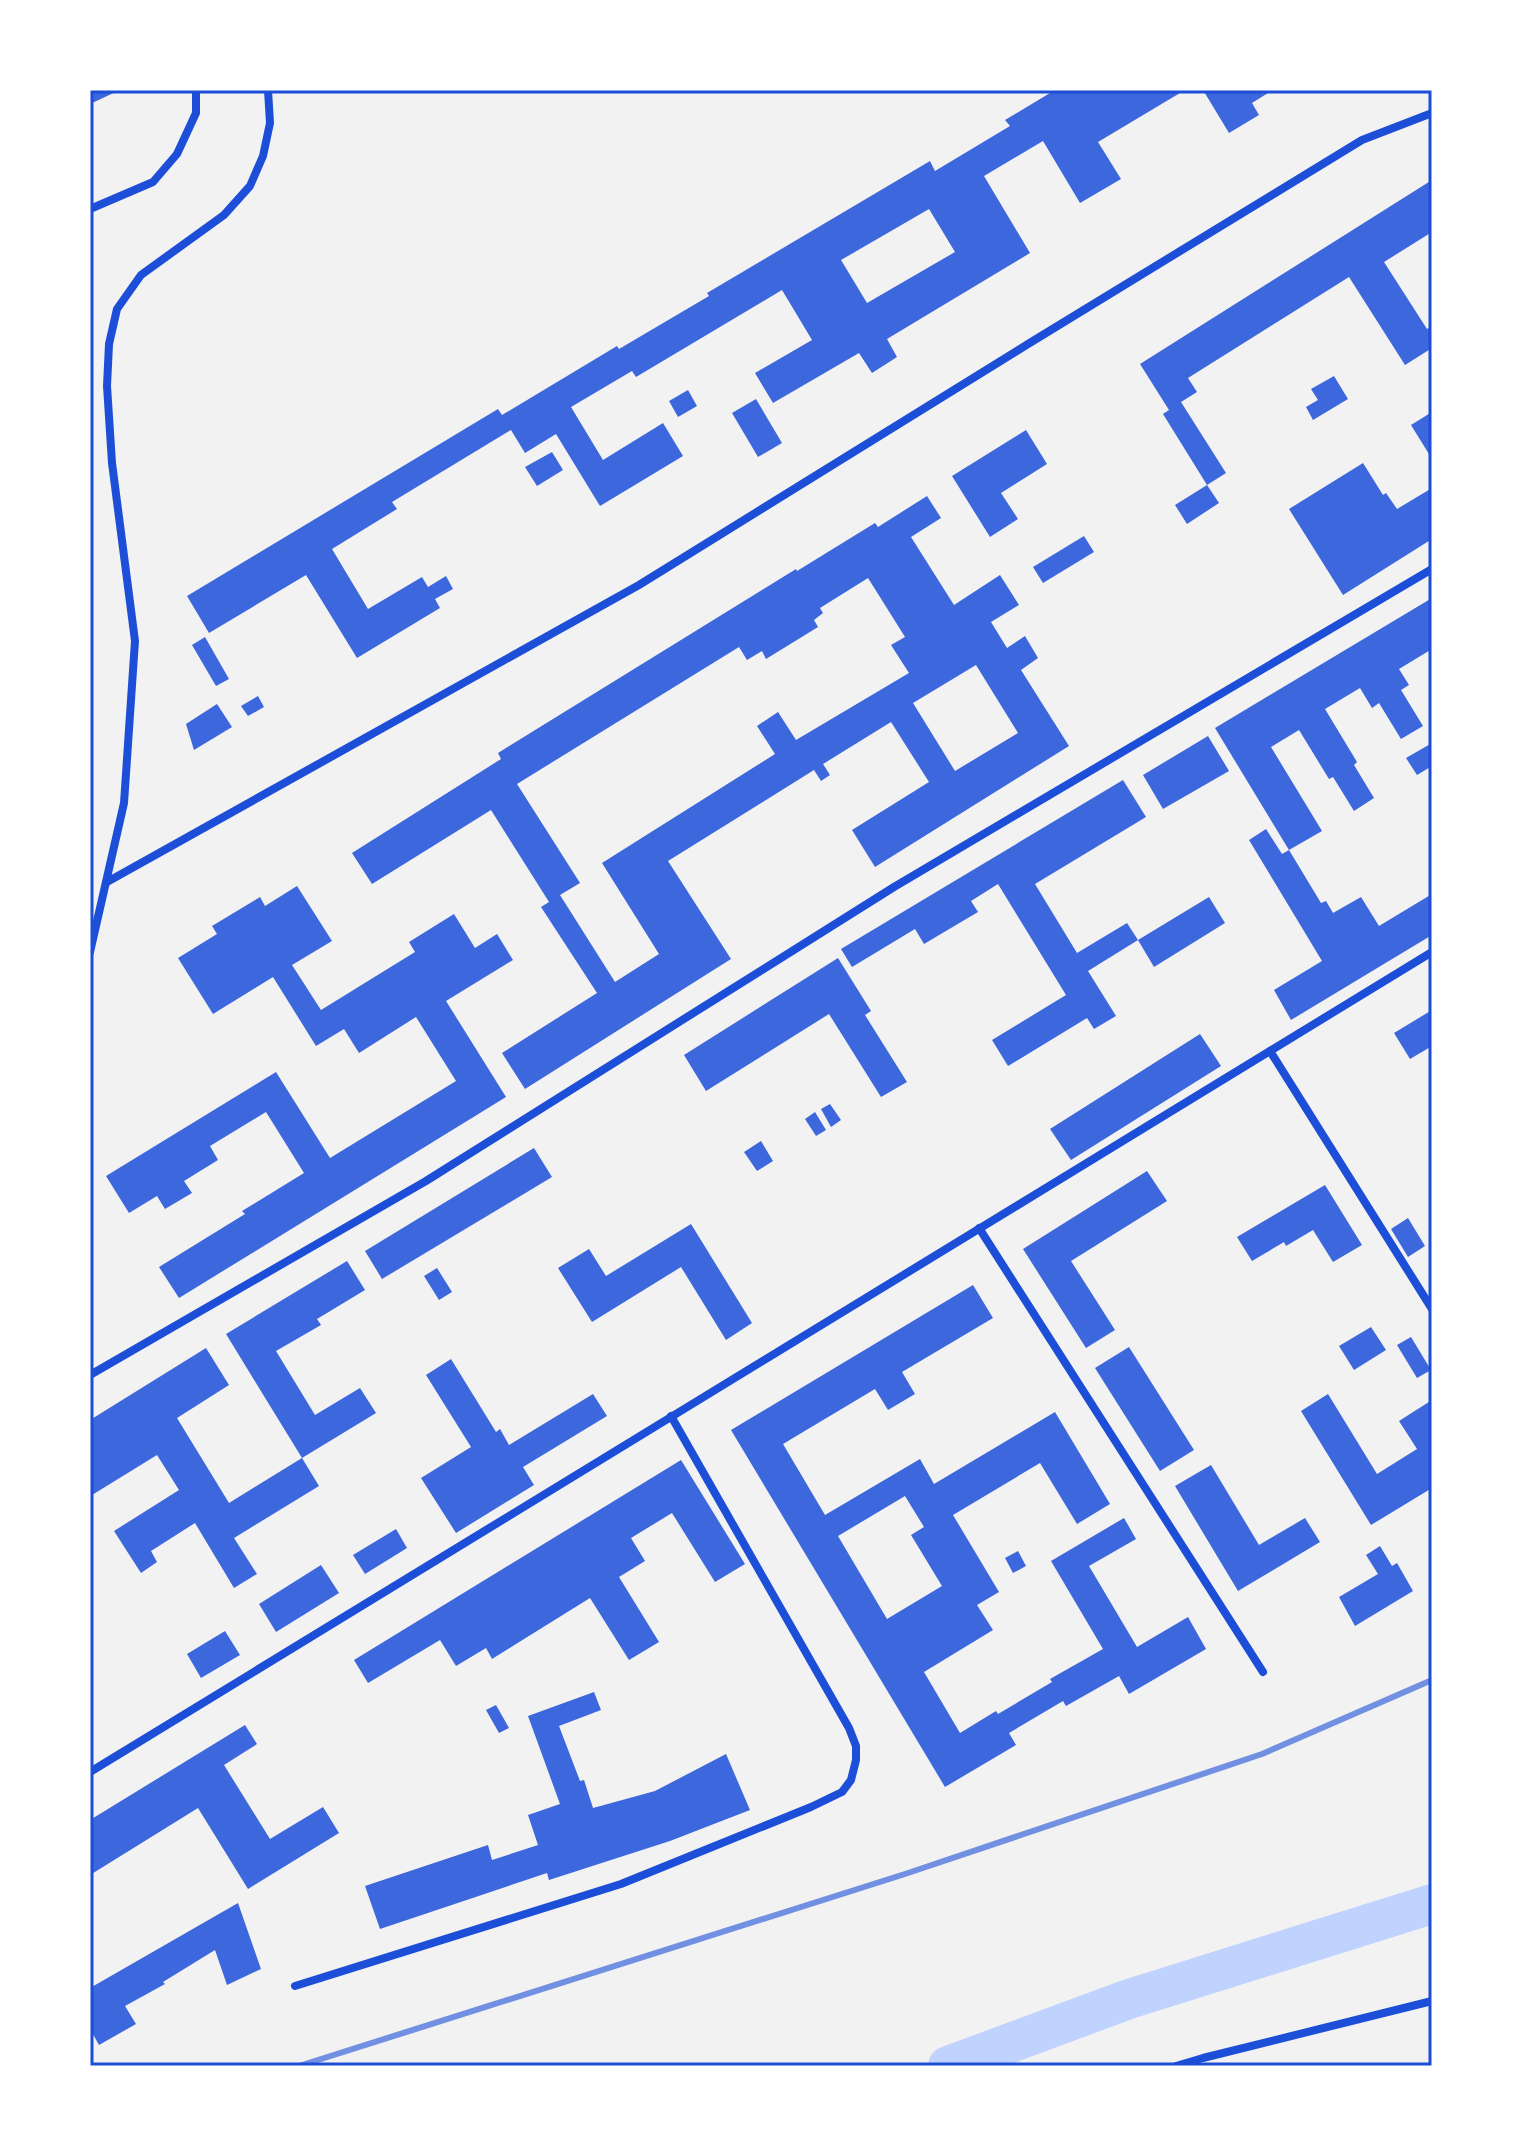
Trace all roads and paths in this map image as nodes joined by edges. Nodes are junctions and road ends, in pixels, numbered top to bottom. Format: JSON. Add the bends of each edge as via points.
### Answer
{"nodes":[{"id":1,"x":196,"y":90,"type":"edge"},
{"id":2,"x":268,"y":90,"type":"edge"},
{"id":3,"x":1432,"y":113,"type":"edge"},
{"id":4,"x":90,"y":209,"type":"edge"},
{"id":5,"x":1432,"y":569,"type":"edge"},
{"id":6,"x":107,"y":882,"type":"junction"},
{"id":7,"x":93,"y":928,"type":"edge"},
{"id":8,"x":90,"y":952,"type":"edge"},
{"id":9,"x":1432,"y":952,"type":"edge"},
{"id":10,"x":1270,"y":1051,"type":"junction"},
{"id":11,"x":979,"y":1228,"type":"junction"},
{"id":12,"x":1432,"y":1309,"type":"edge"},
{"id":13,"x":90,"y":1375,"type":"edge"},
{"id":14,"x":671,"y":1416,"type":"junction"},
{"id":15,"x":1263,"y":1672,"type":"dead end"},
{"id":16,"x":90,"y":1772,"type":"edge"},
{"id":17,"x":295,"y":1986,"type":"dead end"},
{"id":18,"x":1432,"y":2001,"type":"edge"},
{"id":19,"x":1176,"y":2066,"type":"edge"}],
"edges":[{"from":1,"to":4,"type":"street","via":[[196,113],[184,141],[153,182]]},
{"from":2,"to":6,"type":"street","via":[[270,123],[250,186],[224,215],[141,275],[117,309],[109,344],[112,463],[135,641],[124,803]]},
{"from":3,"to":6,"type":"street","via":[[1362,140],[639,585]]},
{"from":5,"to":13,"type":"street","via":[[894,887],[426,1181]]},
{"from":6,"to":7,"type":"street"},
{"from":7,"to":8,"type":"street"},
{"from":9,"to":10,"type":"street"},
{"from":10,"to":11,"type":"street"},
{"from":10,"to":12,"type":"street"},
{"from":11,"to":14,"type":"street"},
{"from":11,"to":15,"type":"street"},
{"from":14,"to":16,"type":"street"},
{"from":14,"to":17,"type":"street","via":[[849,1728],[856,1746],[851,1780],[842,1792],[811,1807],[621,1884]]},
{"from":18,"to":19,"type":"street"}]}
